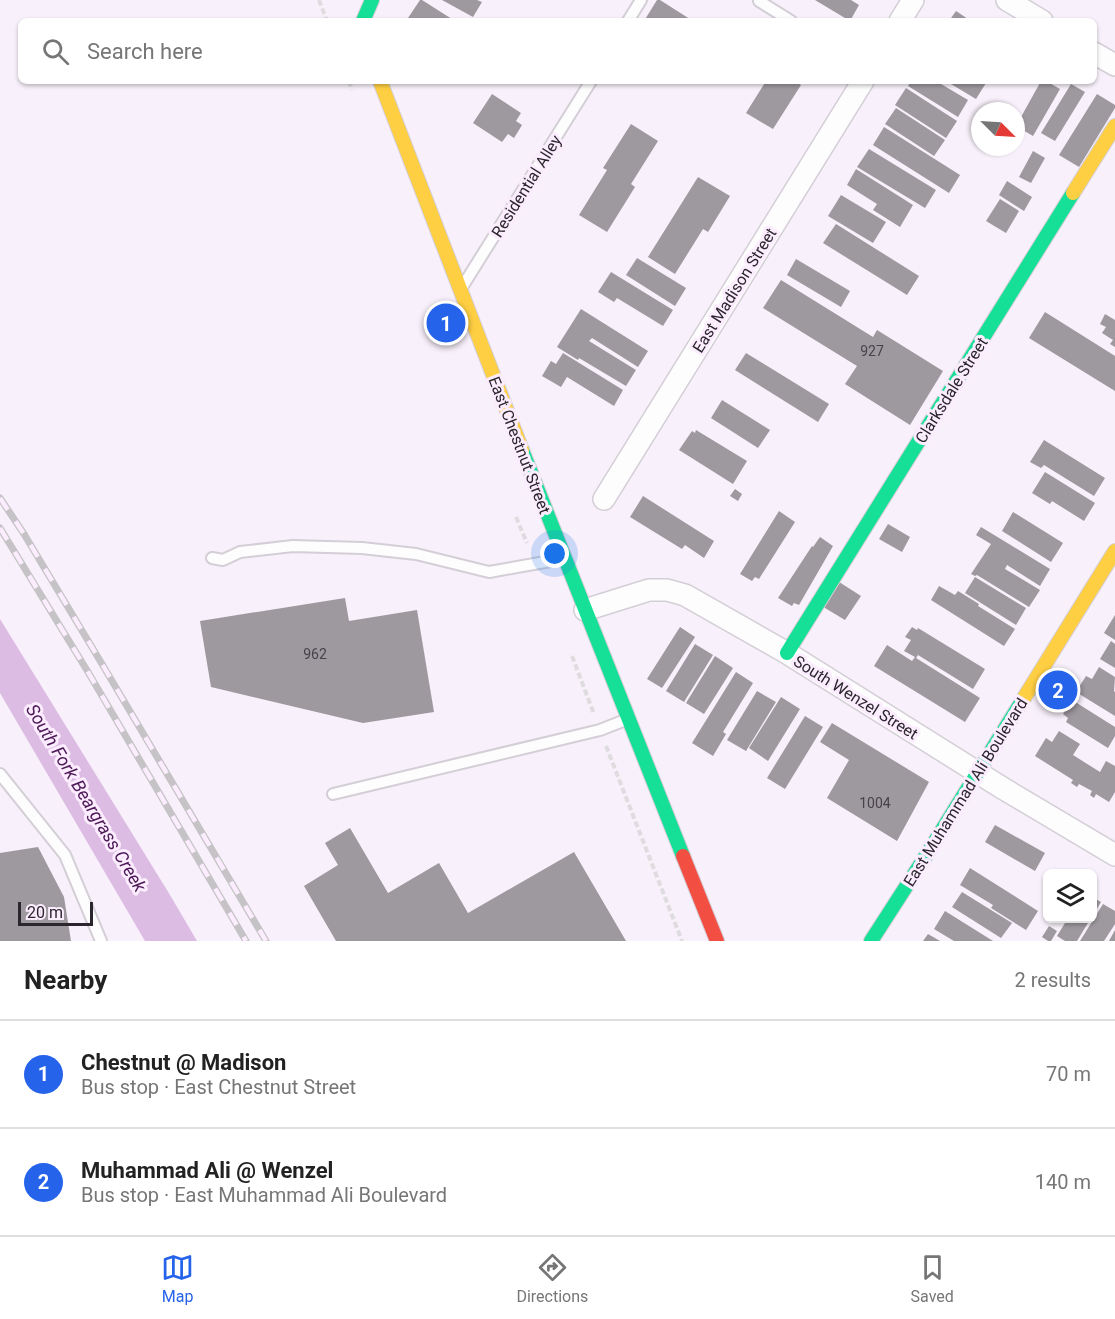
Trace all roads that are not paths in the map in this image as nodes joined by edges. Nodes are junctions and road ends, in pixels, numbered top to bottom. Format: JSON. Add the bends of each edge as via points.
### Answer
{"nodes":[{"id":1,"x":354,"y":0,"type":"edge"},
{"id":2,"x":372,"y":0,"type":"edge"},
{"id":3,"x":641,"y":0,"type":"edge"},
{"id":4,"x":914,"y":0,"type":"edge"},
{"id":5,"x":1007,"y":0,"type":"edge"},
{"id":6,"x":759,"y":1,"type":"edge"},
{"id":7,"x":361,"y":18,"type":"edge"},
{"id":8,"x":363,"y":18,"type":"edge"},
{"id":9,"x":630,"y":18,"type":"edge"},
{"id":10,"x":786,"y":18,"type":"edge"},
{"id":11,"x":902,"y":18,"type":"edge"},
{"id":12,"x":1037,"y":18,"type":"edge"},
{"id":13,"x":1097,"y":55,"type":"edge"},
{"id":14,"x":1115,"y":65,"type":"edge"},
{"id":15,"x":381,"y":84,"type":"edge"},
{"id":16,"x":589,"y":84,"type":"edge"},
{"id":17,"x":861,"y":84,"type":"edge"},
{"id":18,"x":1115,"y":126,"type":"edge"},
{"id":19,"x":460,"y":290,"type":"junction"},
{"id":20,"x":604,"y":499,"type":"dead end"},
{"id":21,"x":1115,"y":551,"type":"edge"},
{"id":22,"x":212,"y":558,"type":"dead end"},
{"id":23,"x":565,"y":559,"type":"junction"},
{"id":24,"x":585,"y":610,"type":"junction"},
{"id":25,"x":787,"y":654,"type":"junction"},
{"id":26,"x":628,"y":719,"type":"junction"},
{"id":27,"x":978,"y":772,"type":"junction"},
{"id":28,"x":0,"y":774,"type":"edge"},
{"id":29,"x":333,"y":794,"type":"dead end"},
{"id":30,"x":1115,"y":855,"type":"edge"},
{"id":31,"x":101,"y":941,"type":"edge"},
{"id":32,"x":717,"y":941,"type":"edge"},
{"id":33,"x":871,"y":941,"type":"edge"}],
"edges":[{"from":1,"to":7,"type":"street"},
{"from":2,"to":8,"type":"street"},
{"from":3,"to":9,"type":"lane"},
{"from":4,"to":11,"type":"street"},
{"from":5,"to":12,"type":"street"},
{"from":6,"to":10,"type":"lane"},
{"from":13,"to":14,"type":"street"},
{"from":15,"to":19,"type":"street","name":"East Chestnut Street"},
{"from":16,"to":19,"type":"lane","name":"Residential Alley"},
{"from":17,"to":20,"type":"street","name":"East Madison Street"},
{"from":18,"to":25,"type":"street","name":"Clarksdale Street"},
{"from":19,"to":23,"type":"street","name":"East Chestnut Street"},
{"from":21,"to":27,"type":"street","name":"East Muhammad Ali Boulevard"},
{"from":22,"to":23,"type":"lane","via":[[223,560],[240,552],[293,546],[362,548],[416,554],[489,572]]},
{"from":23,"to":24,"type":"street","name":"East Chestnut Street"},
{"from":24,"to":25,"type":"street","name":"South Wenzel Street","via":[[649,590],[667,590],[685,595]]},
{"from":24,"to":26,"type":"street","name":"East Chestnut Street"},
{"from":25,"to":27,"type":"street","name":"South Wenzel Street"},
{"from":26,"to":29,"type":"lane","via":[[600,730]]},
{"from":26,"to":32,"type":"street","name":"East Chestnut Street"},
{"from":27,"to":30,"type":"street","name":"South Wenzel Street"},
{"from":27,"to":33,"type":"street","name":"East Muhammad Ali Boulevard"},
{"from":28,"to":31,"type":"lane","via":[[65,855]]}]}
